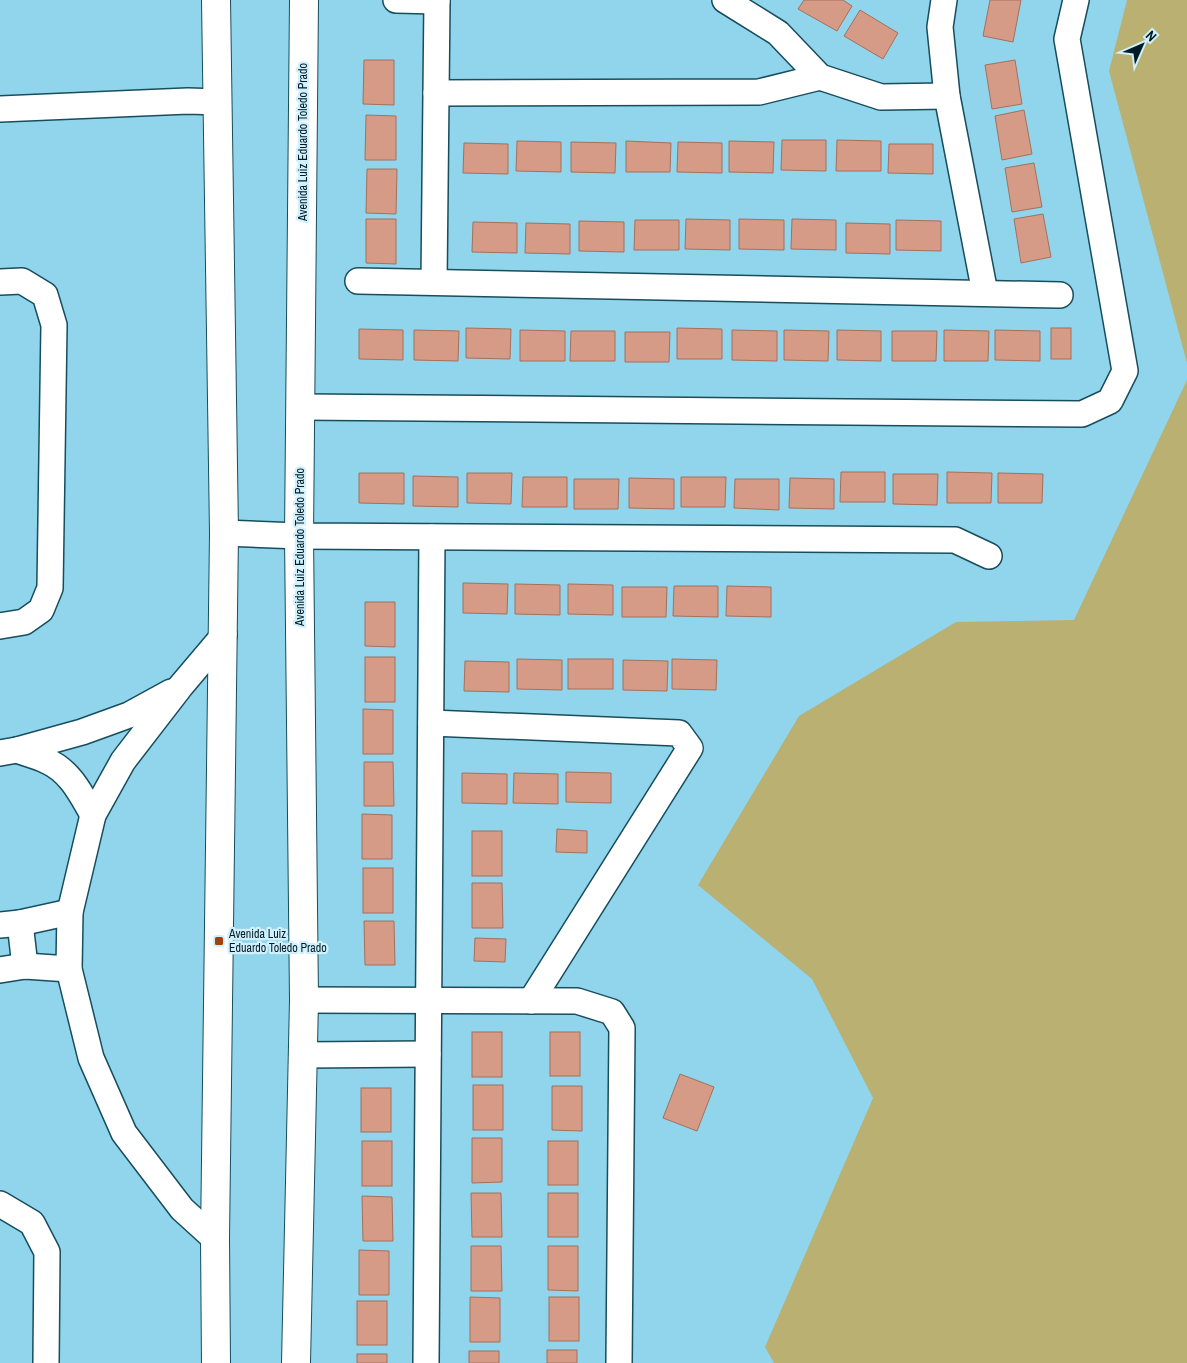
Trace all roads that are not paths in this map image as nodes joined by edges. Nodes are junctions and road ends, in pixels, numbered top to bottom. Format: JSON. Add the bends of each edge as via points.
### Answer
{"nodes":[{"id":1,"x":216,"y":0,"type":"edge"},
{"id":2,"x":304,"y":0,"type":"edge"},
{"id":3,"x":396,"y":0,"type":"edge"},
{"id":4,"x":725,"y":0,"type":"edge"},
{"id":5,"x":944,"y":0,"type":"edge"},
{"id":6,"x":1076,"y":0,"type":"edge"},
{"id":7,"x":437,"y":1,"type":"edge"},
{"id":8,"x":820,"y":77,"type":"junction"},
{"id":9,"x":436,"y":93,"type":"junction"},
{"id":10,"x":947,"y":96,"type":"junction"},
{"id":11,"x":218,"y":102,"type":"junction"},
{"id":12,"x":0,"y":109,"type":"edge"},
{"id":13,"x":358,"y":281,"type":"dead end"},
{"id":14,"x":0,"y":282,"type":"edge"},
{"id":15,"x":434,"y":282,"type":"junction"},
{"id":16,"x":985,"y":293,"type":"junction"},
{"id":17,"x":1060,"y":295,"type":"dead end"},
{"id":18,"x":301,"y":407,"type":"junction"},
{"id":19,"x":224,"y":533,"type":"junction"},
{"id":20,"x":299,"y":536,"type":"junction"},
{"id":21,"x":432,"y":537,"type":"junction"},
{"id":22,"x":989,"y":556,"type":"dead end"},
{"id":23,"x":0,"y":626,"type":"edge"},
{"id":24,"x":224,"y":635,"type":"junction"},
{"id":25,"x":180,"y":687,"type":"junction"},
{"id":26,"x":431,"y":723,"type":"junction"},
{"id":27,"x":9,"y":751,"type":"edge"},
{"id":28,"x":93,"y":815,"type":"junction"},
{"id":29,"x":70,"y":912,"type":"junction"},
{"id":30,"x":10,"y":924,"type":"edge"},
{"id":31,"x":25,"y":966,"type":"junction"},
{"id":32,"x":69,"y":969,"type":"junction"},
{"id":33,"x":0,"y":970,"type":"edge"},
{"id":34,"x":304,"y":1000,"type":"junction"},
{"id":35,"x":429,"y":1000,"type":"junction"},
{"id":36,"x":531,"y":1000,"type":"junction"},
{"id":37,"x":428,"y":1054,"type":"junction"},
{"id":38,"x":303,"y":1055,"type":"junction"},
{"id":39,"x":0,"y":1204,"type":"edge"},
{"id":40,"x":215,"y":1239,"type":"junction"},
{"id":41,"x":46,"y":1363,"type":"edge"},
{"id":42,"x":216,"y":1363,"type":"edge"},
{"id":43,"x":296,"y":1363,"type":"edge"},
{"id":44,"x":426,"y":1363,"type":"edge"},
{"id":45,"x":619,"y":1363,"type":"edge"}],
"edges":[{"from":1,"to":11,"type":"main road"},
{"from":2,"to":18,"type":"main road","name":"Avenida Luiz Eduardo Toledo Prado"},
{"from":3,"to":7,"type":"street"},
{"from":4,"to":8,"type":"street","via":[[778,33]]},
{"from":5,"to":10,"type":"street","via":[[940,27]]},
{"from":6,"to":18,"type":"street","via":[[1067,39],[1125,371],[1110,400],[1082,414]]},
{"from":7,"to":9,"type":"street"},
{"from":8,"to":9,"type":"street","via":[[759,92]]},
{"from":8,"to":10,"type":"street","via":[[881,97]]},
{"from":9,"to":15,"type":"street"},
{"from":10,"to":16,"type":"street"},
{"from":11,"to":12,"type":"street"},
{"from":11,"to":19,"type":"main road"},
{"from":13,"to":15,"type":"street"},
{"from":14,"to":23,"type":"street","via":[[22,281],[45,295],[54,324],[50,588],[41,610],[24,622]]},
{"from":15,"to":16,"type":"street"},
{"from":16,"to":17,"type":"street"},
{"from":18,"to":20,"type":"main road","name":"Avenida Luiz Eduardo Toledo Prado"},
{"from":19,"to":20,"type":"street"},
{"from":19,"to":24,"type":"main road"},
{"from":20,"to":21,"type":"street"},
{"from":20,"to":34,"type":"main road","name":"Avenida Luiz Eduardo Toledo Prado"},
{"from":21,"to":22,"type":"street","via":[[955,540]]},
{"from":21,"to":26,"type":"street"},
{"from":24,"to":25,"type":"street"},
{"from":24,"to":40,"type":"main road"},
{"from":25,"to":27,"type":"street","via":[[129,715],[82,732]]},
{"from":25,"to":28,"type":"street","via":[[123,761]]},
{"from":26,"to":35,"type":"street"},
{"from":26,"to":36,"type":"street","via":[[679,733],[690,748]]},
{"from":27,"to":28,"type":"street","via":[[48,761],[66,774]]},
{"from":28,"to":29,"type":"street"},
{"from":29,"to":30,"type":"street"},
{"from":29,"to":32,"type":"street"},
{"from":30,"to":31,"type":"street"},
{"from":31,"to":32,"type":"street"},
{"from":31,"to":33,"type":"street"},
{"from":32,"to":40,"type":"street","via":[[91,1058],[124,1133],[182,1209]]},
{"from":34,"to":35,"type":"street"},
{"from":34,"to":38,"type":"main road","name":"Avenida Luiz Eduardo Toledo Prado"},
{"from":35,"to":36,"type":"street"},
{"from":35,"to":37,"type":"street"},
{"from":36,"to":45,"type":"street","via":[[577,1001],[612,1012],[622,1028]]},
{"from":37,"to":38,"type":"street"},
{"from":37,"to":44,"type":"street"},
{"from":38,"to":43,"type":"main road","name":"Avenida Luiz Eduardo Toledo Prado"},
{"from":39,"to":41,"type":"street","via":[[32,1223],[47,1252]]},
{"from":40,"to":42,"type":"main road"}]}
